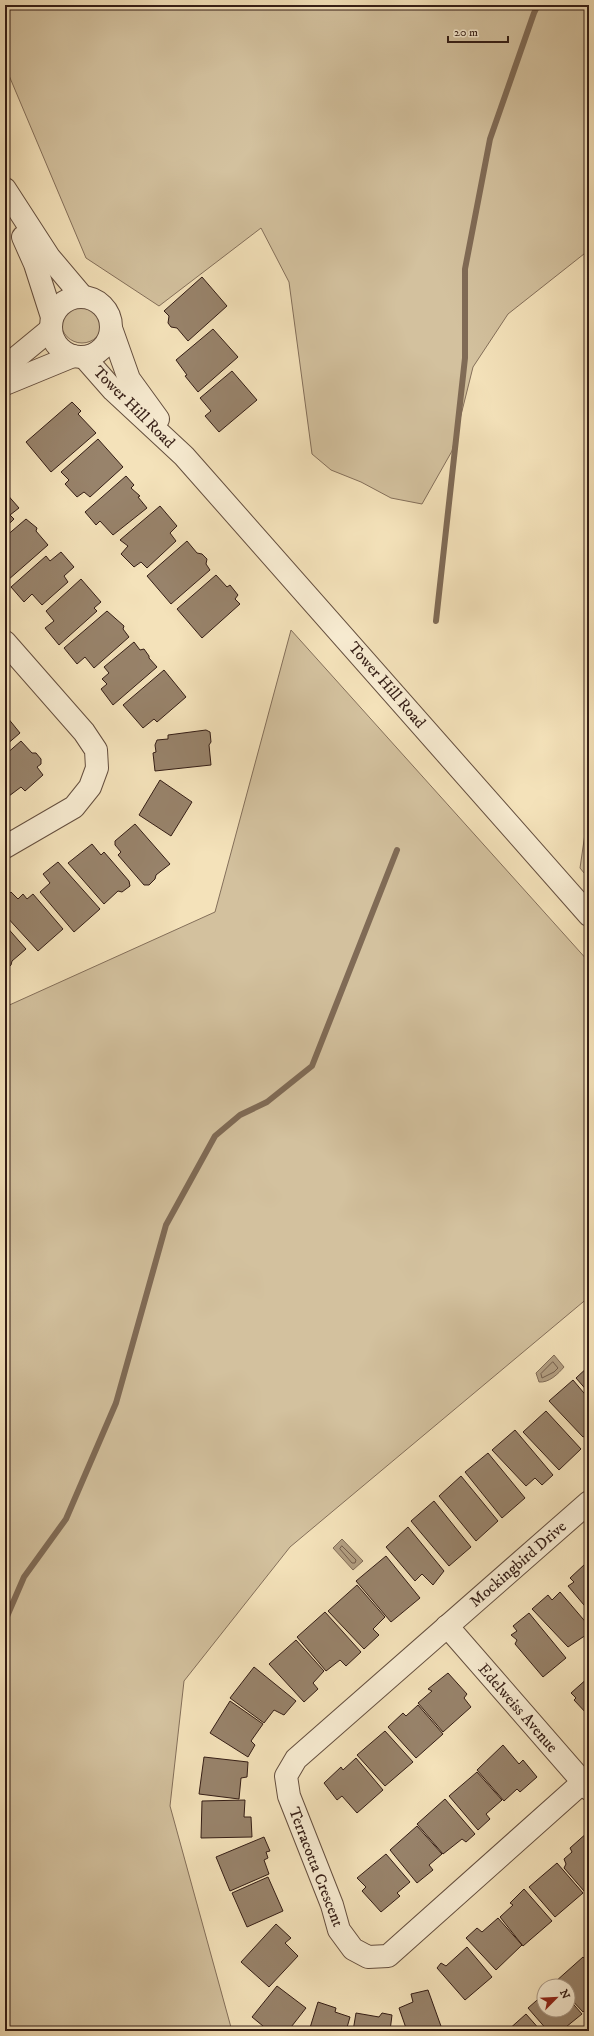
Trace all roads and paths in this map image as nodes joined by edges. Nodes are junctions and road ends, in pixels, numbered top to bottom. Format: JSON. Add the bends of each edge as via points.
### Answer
{"nodes":[{"id":1,"x":5,"y":189,"type":"edge"},
{"id":2,"x":5,"y":197,"type":"edge"},
{"id":3,"x":82,"y":296,"type":"junction"},
{"id":4,"x":52,"y":323,"type":"junction"},
{"id":5,"x":112,"y":331,"type":"junction"},
{"id":6,"x":79,"y":357,"type":"junction"},
{"id":7,"x":5,"y":367,"type":"edge"},
{"id":8,"x":5,"y":384,"type":"edge"},
{"id":9,"x":184,"y":456,"type":"junction"},
{"id":10,"x":5,"y":642,"type":"edge"},
{"id":11,"x":5,"y":847,"type":"edge"},
{"id":12,"x":589,"y":915,"type":"edge"},
{"id":13,"x":589,"y":1502,"type":"edge"},
{"id":14,"x":447,"y":1626,"type":"junction"},
{"id":15,"x":586,"y":1785,"type":"edge"}],
"edges":[{"from":1,"to":3,"type":"street","via":[[49,257]]},
{"from":2,"to":4,"type":"street","via":[[35,264]]},
{"from":3,"to":4,"type":"street","via":[[63,302]]},
{"from":3,"to":5,"type":"street","via":[[101,303],[108,311]]},
{"from":4,"to":6,"type":"street","via":[[54,339],[59,347]]},
{"from":4,"to":7,"type":"street"},
{"from":5,"to":6,"type":"street","via":[[102,349],[94,355]]},
{"from":5,"to":9,"type":"street","name":"Tower Hill Road","via":[[129,379]]},
{"from":6,"to":8,"type":"street"},
{"from":6,"to":9,"type":"street","name":"Tower Hill Road"},
{"from":9,"to":12,"type":"street","name":"Tower Hill Road"},
{"from":10,"to":11,"type":"street","via":[[84,732],[96,750],[97,768],[90,787],[74,807]]},
{"from":13,"to":14,"type":"street","name":"Mockingbird Drive"},
{"from":14,"to":15,"type":"street","name":"Edelweiss Avenue"},
{"from":14,"to":15,"type":"street","name":"Terracotta Crescent","via":[[296,1759],[286,1776],[289,1796],[332,1905],[339,1930],[353,1949],[368,1958],[388,1956]]}]}
